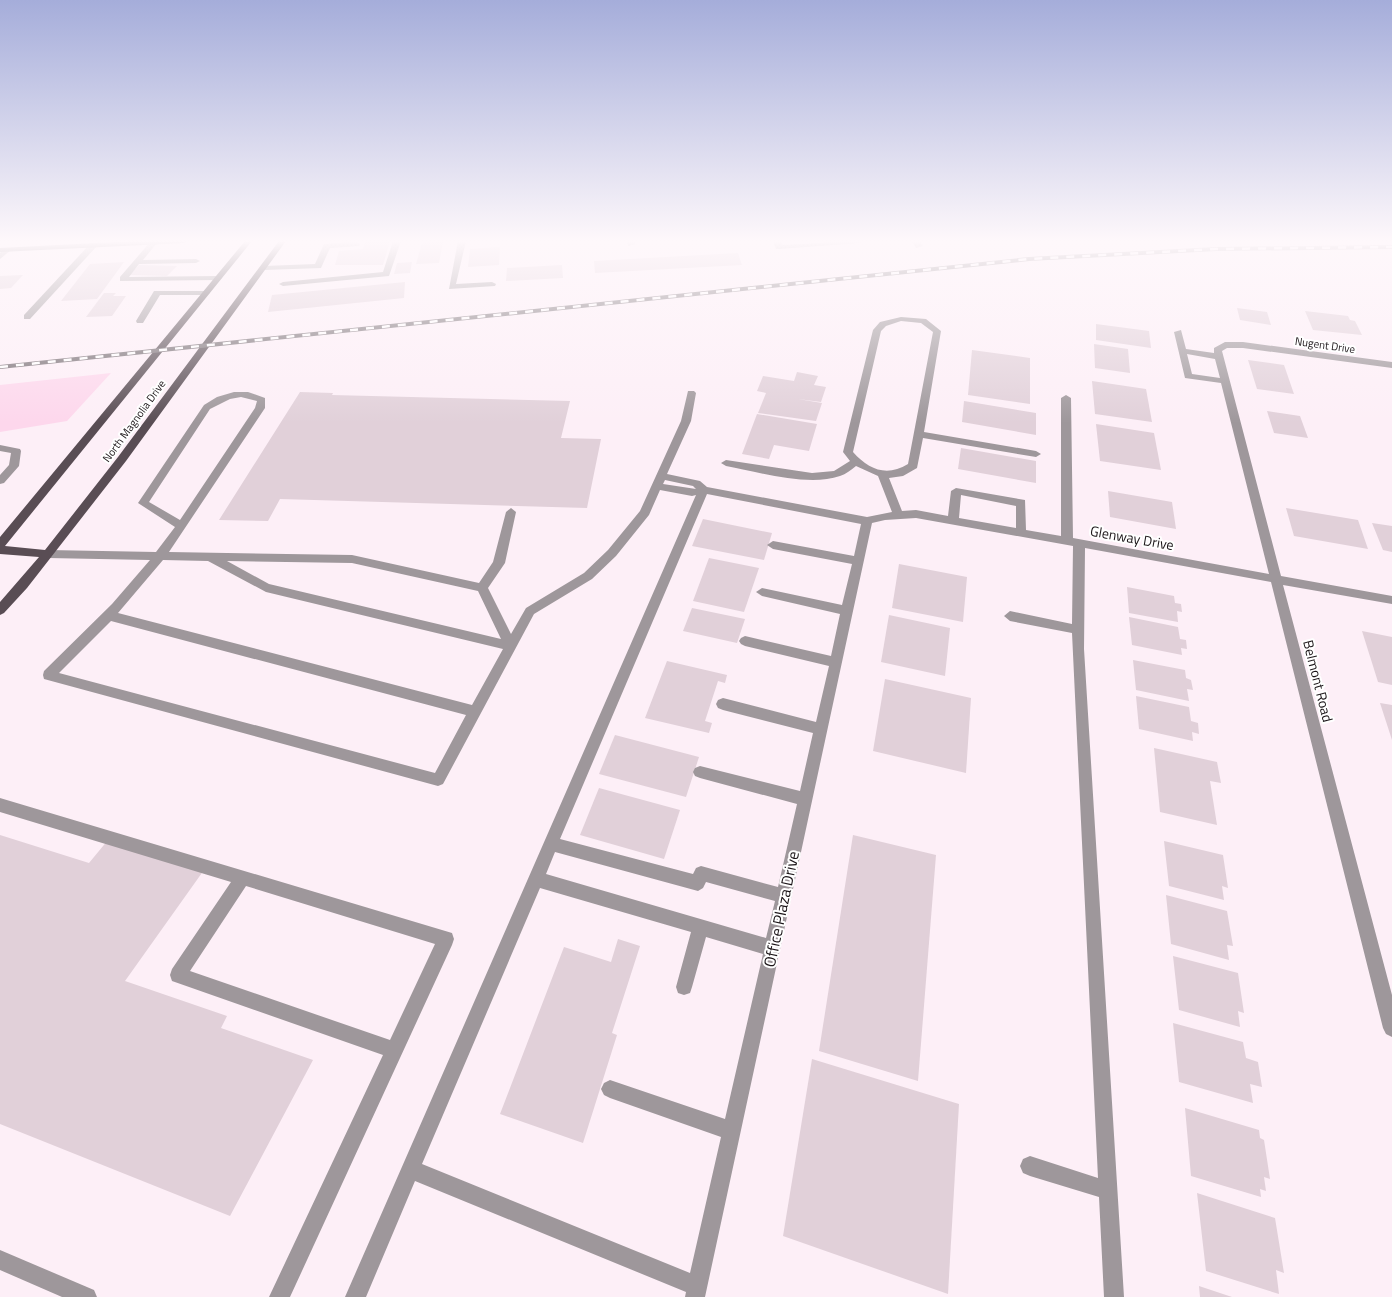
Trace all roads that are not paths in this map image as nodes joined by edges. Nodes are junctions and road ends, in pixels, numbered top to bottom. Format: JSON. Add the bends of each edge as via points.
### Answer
{"nodes":[{"id":1,"x":41,"y":302,"type":"edge"},
{"id":2,"x":152,"y":302,"type":"edge"},
{"id":3,"x":199,"y":302,"type":"edge"},
{"id":4,"x":239,"y":302,"type":"edge"},
{"id":5,"x":27,"y":317,"type":"dead end"},
{"id":6,"x":140,"y":321,"type":"dead end"},
{"id":7,"x":1178,"y":332,"type":"dead end"},
{"id":8,"x":1182,"y":351,"type":"junction"},
{"id":9,"x":1222,"y":351,"type":"junction"},
{"id":10,"x":1392,"y":365,"type":"edge"},
{"id":11,"x":1226,"y":381,"type":"junction"},
{"id":12,"x":691,"y":393,"type":"dead end"},
{"id":13,"x":1066,"y":398,"type":"dead end"},
{"id":14,"x":919,"y":434,"type":"junction"},
{"id":15,"x":0,"y":448,"type":"edge"},
{"id":16,"x":1036,"y":454,"type":"dead end"},
{"id":17,"x":856,"y":462,"type":"junction"},
{"id":18,"x":726,"y":463,"type":"dead end"},
{"id":19,"x":882,"y":474,"type":"junction"},
{"id":20,"x":659,"y":481,"type":"junction"},
{"id":21,"x":0,"y":482,"type":"edge"},
{"id":22,"x":704,"y":490,"type":"junction"},
{"id":23,"x":512,"y":512,"type":"dead end"},
{"id":24,"x":898,"y":514,"type":"junction"},
{"id":25,"x":953,"y":520,"type":"junction"},
{"id":26,"x":867,"y":521,"type":"junction"},
{"id":27,"x":180,"y":525,"type":"junction"},
{"id":28,"x":1021,"y":533,"type":"junction"},
{"id":29,"x":1073,"y":542,"type":"junction"},
{"id":30,"x":0,"y":545,"type":"edge"},
{"id":31,"x":773,"y":545,"type":"dead end"},
{"id":32,"x":0,"y":550,"type":"edge"},
{"id":33,"x":48,"y":554,"type":"junction"},
{"id":34,"x":159,"y":556,"type":"junction"},
{"id":35,"x":210,"y":556,"type":"junction"},
{"id":36,"x":858,"y":561,"type":"junction"},
{"id":37,"x":1276,"y":579,"type":"junction"},
{"id":38,"x":482,"y":588,"type":"junction"},
{"id":39,"x":762,"y":592,"type":"dead end"},
{"id":40,"x":1392,"y":600,"type":"edge"},
{"id":41,"x":0,"y":610,"type":"edge"},
{"id":42,"x":847,"y":611,"type":"junction"},
{"id":43,"x":107,"y":615,"type":"junction"},
{"id":44,"x":1010,"y":616,"type":"dead end"},
{"id":45,"x":1078,"y":630,"type":"junction"},
{"id":46,"x":745,"y":641,"type":"dead end"},
{"id":47,"x":511,"y":646,"type":"junction"},
{"id":48,"x":835,"y":662,"type":"junction"},
{"id":49,"x":723,"y":704,"type":"dead end"},
{"id":50,"x":476,"y":712,"type":"junction"},
{"id":51,"x":821,"y":729,"type":"junction"},
{"id":52,"x":700,"y":772,"type":"dead end"},
{"id":53,"x":805,"y":799,"type":"junction"},
{"id":54,"x":0,"y":805,"type":"edge"},
{"id":55,"x":551,"y":844,"type":"junction"},
{"id":56,"x":242,"y":878,"type":"junction"},
{"id":57,"x":536,"y":879,"type":"junction"},
{"id":58,"x":784,"y":896,"type":"junction"},
{"id":59,"x":700,"y":926,"type":"junction"},
{"id":60,"x":772,"y":948,"type":"junction"},
{"id":61,"x":684,"y":987,"type":"dead end"},
{"id":62,"x":1392,"y":1028,"type":"edge"},
{"id":63,"x":394,"y":1050,"type":"junction"},
{"id":64,"x":610,"y":1089,"type":"dead end"},
{"id":65,"x":732,"y":1131,"type":"junction"},
{"id":66,"x":1030,"y":1166,"type":"dead end"},
{"id":67,"x":410,"y":1169,"type":"junction"},
{"id":68,"x":1109,"y":1190,"type":"junction"},
{"id":69,"x":0,"y":1260,"type":"edge"},
{"id":70,"x":696,"y":1291,"type":"edge"},
{"id":71,"x":87,"y":1297,"type":"edge"},
{"id":72,"x":279,"y":1297,"type":"edge"},
{"id":73,"x":355,"y":1297,"type":"edge"},
{"id":74,"x":1114,"y":1297,"type":"edge"}],
"edges":[{"from":1,"to":5,"type":"street"},
{"from":2,"to":6,"type":"street"},
{"from":3,"to":30,"type":"main road","name":"North Magnolia Drive"},
{"from":4,"to":33,"type":"main road","name":"North Magnolia Drive"},
{"from":7,"to":8,"type":"street"},
{"from":8,"to":9,"type":"street","name":"Nugent Drive"},
{"from":8,"to":11,"type":"street","via":[[1188,376]]},
{"from":9,"to":10,"type":"street","name":"Nugent Drive","via":[[1243,345]]},
{"from":9,"to":11,"type":"street","name":"Belmont Road"},
{"from":11,"to":37,"type":"street","name":"Belmont Road"},
{"from":12,"to":20,"type":"street","via":[[686,421]]},
{"from":13,"to":29,"type":"street"},
{"from":14,"to":16,"type":"street"},
{"from":14,"to":17,"type":"street","via":[[937,331],[913,319],[891,321],[876,330],[848,452]]},
{"from":14,"to":19,"type":"street","via":[[913,466],[899,474]]},
{"from":15,"to":21,"type":"street","via":[[16,451],[14,466]]},
{"from":17,"to":18,"type":"street","via":[[836,474],[821,476]]},
{"from":17,"to":19,"type":"street"},
{"from":19,"to":24,"type":"street"},
{"from":20,"to":22,"type":"street","via":[[692,493]]},
{"from":20,"to":47,"type":"street","via":[[645,512],[612,554],[588,576],[530,611]]},
{"from":22,"to":26,"type":"street"},
{"from":22,"to":55,"type":"street"},
{"from":23,"to":38,"type":"street","via":[[499,563]]},
{"from":24,"to":25,"type":"street","name":"Glenway Drive"},
{"from":24,"to":26,"type":"street","name":"Glenway Drive"},
{"from":25,"to":28,"type":"street","name":"Glenway Drive"},
{"from":25,"to":28,"type":"street","via":[[956,491],[1021,503]]},
{"from":26,"to":36,"type":"street","name":"Office Plaza Drive"},
{"from":27,"to":27,"type":"street","via":[[143,503],[208,407],[220,398],[238,394],[262,400],[260,408]]},
{"from":27,"to":34,"type":"street"},
{"from":28,"to":29,"type":"street","name":"Glenway Drive"},
{"from":29,"to":37,"type":"street","name":"Glenway Drive"},
{"from":29,"to":45,"type":"street"},
{"from":31,"to":36,"type":"street"},
{"from":32,"to":33,"type":"main road"},
{"from":33,"to":34,"type":"street"},
{"from":33,"to":41,"type":"main road","name":"North Magnolia Drive"},
{"from":34,"to":35,"type":"street"},
{"from":34,"to":43,"type":"street"},
{"from":35,"to":38,"type":"street","via":[[352,559]]},
{"from":35,"to":47,"type":"street","via":[[266,588]]},
{"from":36,"to":42,"type":"street","name":"Office Plaza Drive"},
{"from":37,"to":40,"type":"street","name":"Glenway Drive"},
{"from":37,"to":62,"type":"street","name":"Belmont Road"},
{"from":38,"to":47,"type":"street"},
{"from":39,"to":42,"type":"street"},
{"from":42,"to":48,"type":"street","name":"Office Plaza Drive"},
{"from":43,"to":50,"type":"street"},
{"from":43,"to":50,"type":"street","via":[[49,675],[438,780]]},
{"from":44,"to":45,"type":"street"},
{"from":45,"to":68,"type":"street"},
{"from":46,"to":48,"type":"street"},
{"from":47,"to":50,"type":"street"},
{"from":48,"to":51,"type":"street","name":"Office Plaza Drive"},
{"from":49,"to":51,"type":"street"},
{"from":51,"to":53,"type":"street","name":"Office Plaza Drive"},
{"from":52,"to":53,"type":"street"},
{"from":53,"to":58,"type":"street","name":"Office Plaza Drive"},
{"from":54,"to":56,"type":"street"},
{"from":55,"to":57,"type":"street"},
{"from":55,"to":58,"type":"street","via":[[698,883],[701,874]]},
{"from":56,"to":63,"type":"street","via":[[446,939]]},
{"from":56,"to":63,"type":"street","via":[[178,975]]},
{"from":57,"to":59,"type":"street"},
{"from":57,"to":67,"type":"street"},
{"from":58,"to":60,"type":"street","name":"Office Plaza Drive"},
{"from":59,"to":60,"type":"street"},
{"from":59,"to":61,"type":"street"},
{"from":60,"to":65,"type":"street","name":"Office Plaza Drive"},
{"from":63,"to":72,"type":"street"},
{"from":64,"to":65,"type":"street"},
{"from":65,"to":70,"type":"street","name":"Office Plaza Drive"},
{"from":66,"to":68,"type":"street"},
{"from":67,"to":70,"type":"street"},
{"from":67,"to":73,"type":"street"},
{"from":68,"to":74,"type":"street"},
{"from":69,"to":71,"type":"street"}]}
